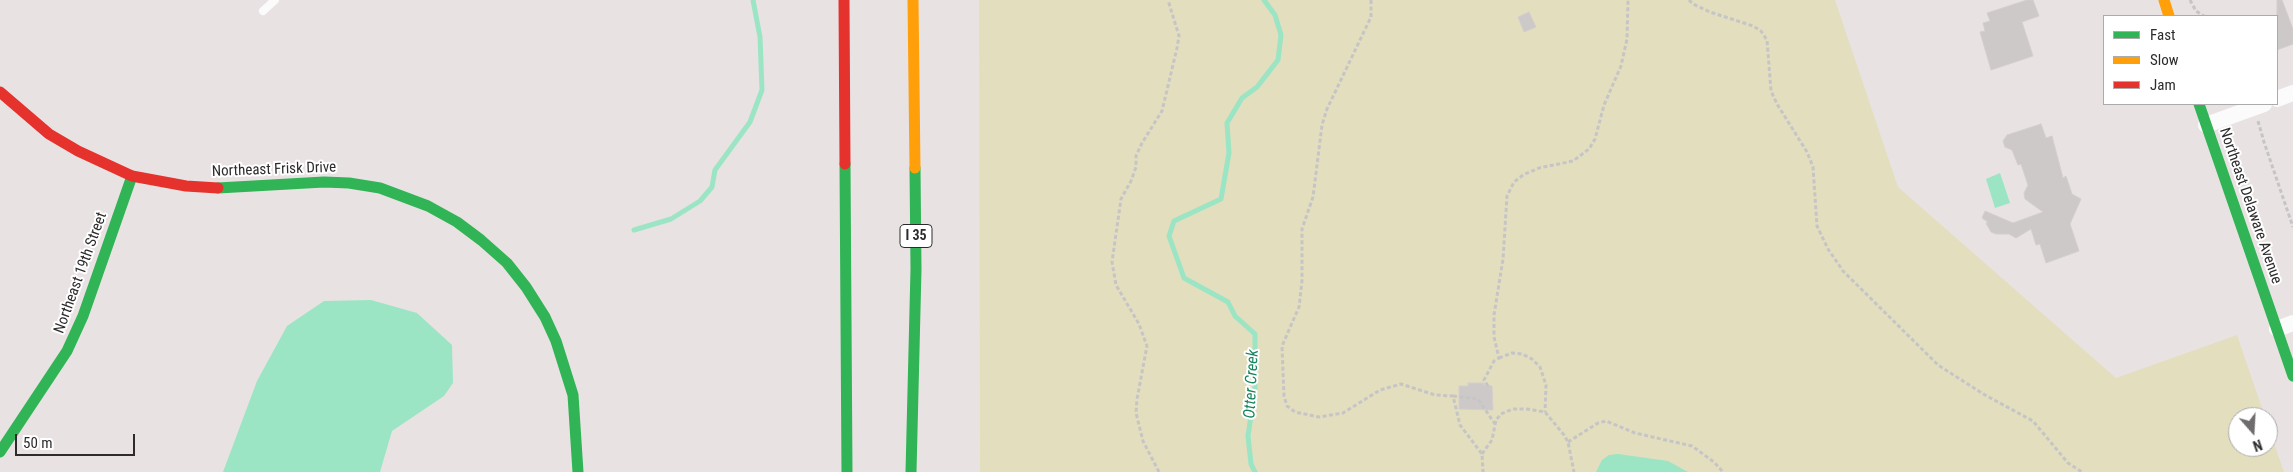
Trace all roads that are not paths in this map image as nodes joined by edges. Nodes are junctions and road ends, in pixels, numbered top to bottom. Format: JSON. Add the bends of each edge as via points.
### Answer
{"nodes":[{"id":1,"x":275,"y":0,"type":"edge"},
{"id":2,"x":844,"y":0,"type":"edge"},
{"id":3,"x":913,"y":0,"type":"edge"},
{"id":4,"x":2164,"y":0,"type":"edge"},
{"id":5,"x":264,"y":11,"type":"dead end"},
{"id":6,"x":2169,"y":15,"type":"edge"},
{"id":7,"x":0,"y":92,"type":"edge"},
{"id":8,"x":2293,"y":93,"type":"edge"},
{"id":9,"x":2278,"y":99,"type":"edge"},
{"id":10,"x":2199,"y":105,"type":"edge"},
{"id":11,"x":2259,"y":106,"type":"edge"},
{"id":12,"x":2206,"y":125,"type":"junction"},
{"id":13,"x":132,"y":176,"type":"junction"},
{"id":14,"x":2293,"y":323,"type":"edge"},
{"id":15,"x":2277,"y":329,"type":"junction"},
{"id":16,"x":2293,"y":376,"type":"edge"},
{"id":17,"x":0,"y":452,"type":"edge"},
{"id":18,"x":578,"y":472,"type":"edge"},
{"id":19,"x":847,"y":472,"type":"edge"},
{"id":20,"x":911,"y":472,"type":"edge"}],
"edges":[{"from":1,"to":5,"type":"lane"},
{"from":2,"to":19,"type":"main road"},
{"from":3,"to":20,"type":"main road","number":"I 35","via":[[916,269]]},
{"from":4,"to":6,"type":"main road"},
{"from":7,"to":13,"type":"main road","name":"Northeast Frisk Drive","via":[[49,134],[78,152]]},
{"from":8,"to":9,"type":"street"},
{"from":10,"to":12,"type":"main road","name":"Northeast Delaware Avenue"},
{"from":11,"to":12,"type":"street"},
{"from":12,"to":15,"type":"main road","name":"Northeast Delaware Avenue"},
{"from":13,"to":17,"type":"main road","name":"Northeast 19th Street","via":[[83,316],[67,351]]},
{"from":13,"to":18,"type":"main road","name":"Northeast Frisk Drive","via":[[186,186],[227,189],[349,183],[404,196],[457,222],[507,264],[553,333],[573,395]]},
{"from":14,"to":15,"type":"street"},
{"from":15,"to":16,"type":"main road","name":"Northeast Delaware Avenue"}]}
